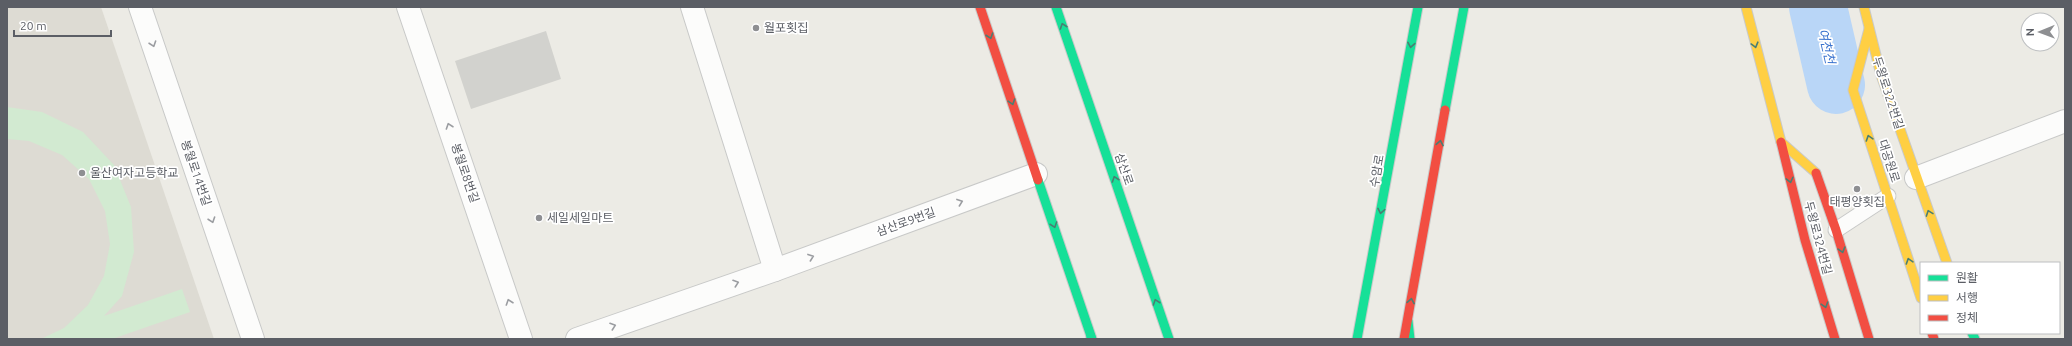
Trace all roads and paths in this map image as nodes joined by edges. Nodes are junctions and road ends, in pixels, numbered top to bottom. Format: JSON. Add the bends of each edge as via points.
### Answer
{"nodes":[{"id":1,"x":140,"y":7,"type":"edge"},
{"id":2,"x":408,"y":7,"type":"edge"},
{"id":3,"x":692,"y":7,"type":"edge"},
{"id":4,"x":980,"y":7,"type":"edge"},
{"id":5,"x":1056,"y":7,"type":"edge"},
{"id":6,"x":1418,"y":7,"type":"edge"},
{"id":7,"x":1464,"y":7,"type":"edge"},
{"id":8,"x":1746,"y":7,"type":"edge"},
{"id":9,"x":1864,"y":7,"type":"edge"},
{"id":10,"x":1869,"y":29,"type":"junction"},
{"id":11,"x":2065,"y":120,"type":"edge"},
{"id":12,"x":1781,"y":142,"type":"junction"},
{"id":13,"x":1036,"y":174,"type":"junction"},
{"id":14,"x":1916,"y":178,"type":"junction"},
{"id":15,"x":1888,"y":196,"type":"junction"},
{"id":16,"x":1836,"y":230,"type":"junction"},
{"id":17,"x":1947,"y":262,"type":"edge"},
{"id":18,"x":775,"y":270,"type":"junction"},
{"id":19,"x":1920,"y":295,"type":"edge"},
{"id":20,"x":1408,"y":320,"type":"junction"},
{"id":21,"x":1091,"y":338,"type":"edge"},
{"id":22,"x":253,"y":339,"type":"edge"},
{"id":23,"x":522,"y":339,"type":"edge"},
{"id":24,"x":576,"y":339,"type":"edge"},
{"id":25,"x":1169,"y":339,"type":"edge"},
{"id":26,"x":1357,"y":339,"type":"edge"},
{"id":27,"x":1404,"y":339,"type":"edge"},
{"id":28,"x":1410,"y":339,"type":"edge"},
{"id":29,"x":1835,"y":339,"type":"edge"},
{"id":30,"x":1869,"y":339,"type":"edge"}],
"edges":[{"from":1,"to":22,"type":"street","name":"봉월로14번길","one_way":true},
{"from":23,"to":2,"type":"street","name":"봉월로8번길","one_way":true},
{"from":3,"to":18,"type":"street"},
{"from":4,"to":13,"type":"main road","one_way":true},
{"from":25,"to":5,"type":"main road","name":"삼산로","one_way":true},
{"from":6,"to":26,"type":"main road","name":"수암로","one_way":true},
{"from":20,"to":7,"type":"main road","one_way":true},
{"from":8,"to":12,"type":"main road","name":"두왕로324번길","one_way":true},
{"from":9,"to":10,"type":"main road","name":"두왕로322번길"},
{"from":10,"to":14,"type":"main road","name":"두왕로322번길","via":[[1881,75]]},
{"from":15,"to":10,"type":"main road","name":"대공원로","one_way":true,"via":[[1853,90]]},
{"from":11,"to":14,"type":"street"},
{"from":12,"to":16,"type":"main road","via":[[1816,173]]},
{"from":12,"to":29,"type":"main road","name":"두왕로324번길","one_way":true,"via":[[1805,240]]},
{"from":18,"to":13,"type":"street","name":"삼산로9번길","one_way":true},
{"from":13,"to":21,"type":"main road","one_way":true},
{"from":17,"to":14,"type":"main road","name":"두왕로322번길","one_way":true},
{"from":15,"to":16,"type":"lane"},
{"from":19,"to":15,"type":"main road","name":"대공원로","one_way":true},
{"from":16,"to":30,"type":"main road","one_way":true},
{"from":24,"to":18,"type":"street","name":"삼산로9번길","one_way":true},
{"from":20,"to":27,"type":"main road"},
{"from":20,"to":28,"type":"main road"}]}
